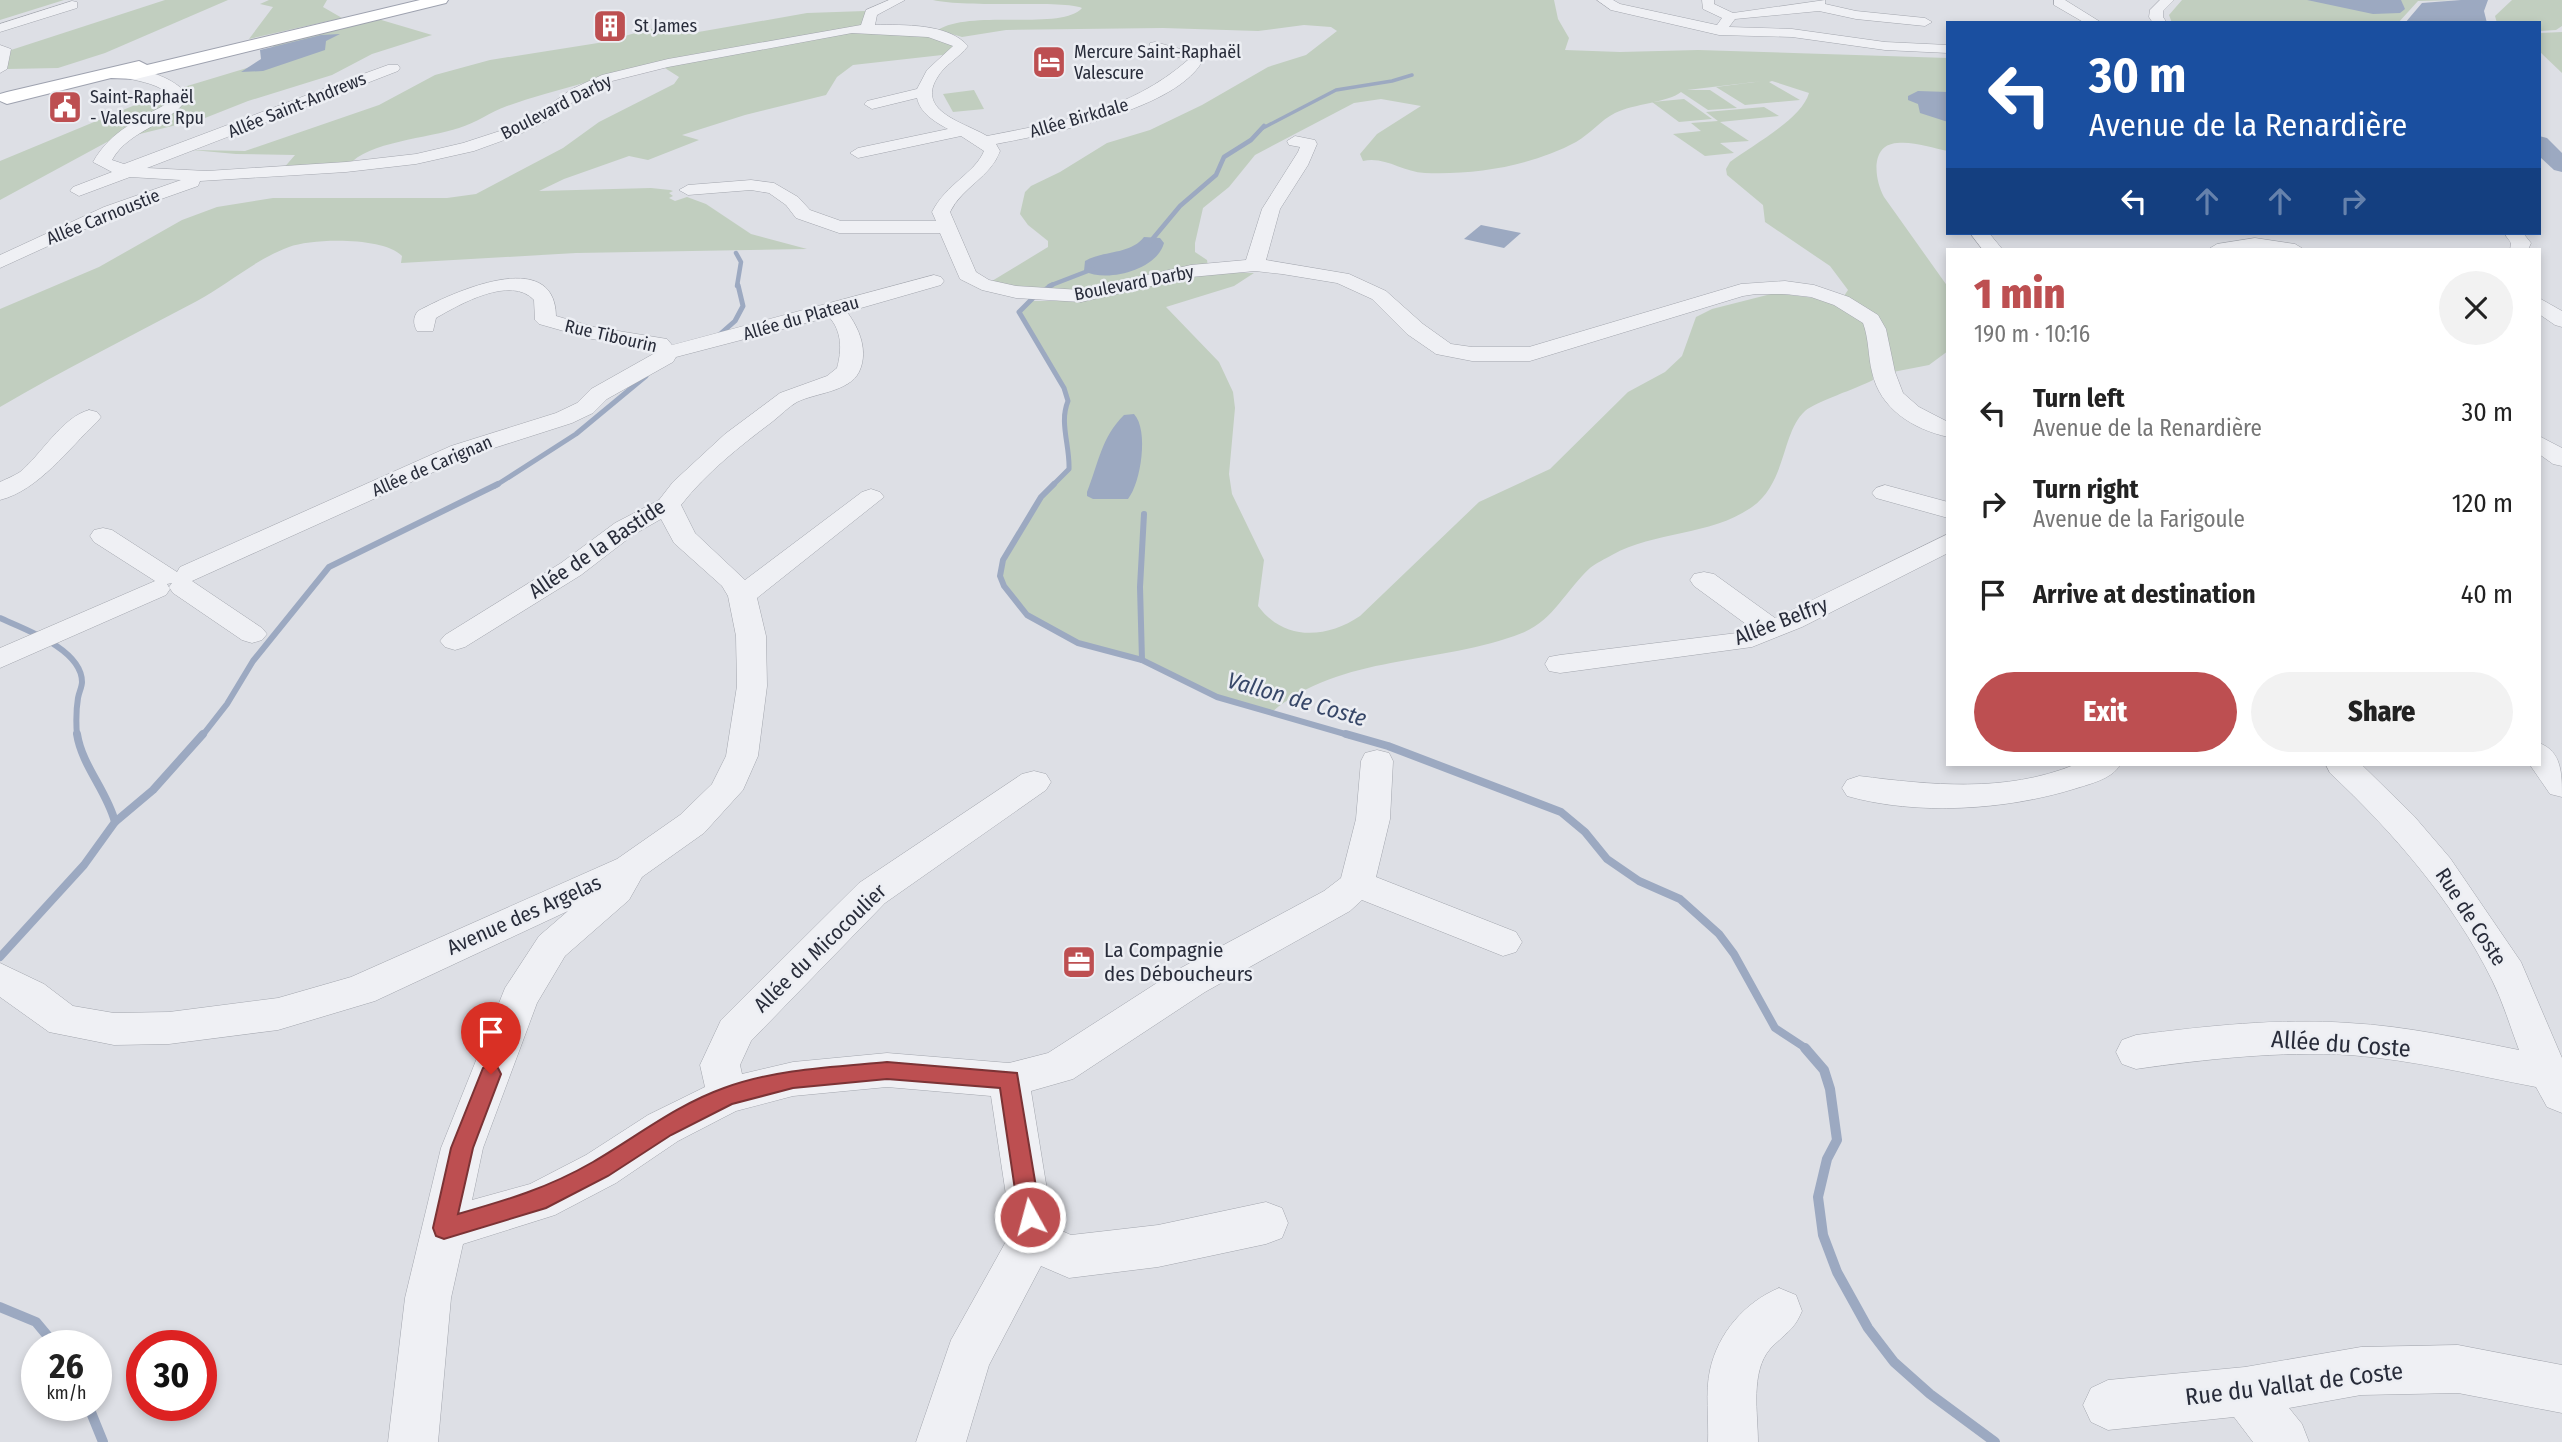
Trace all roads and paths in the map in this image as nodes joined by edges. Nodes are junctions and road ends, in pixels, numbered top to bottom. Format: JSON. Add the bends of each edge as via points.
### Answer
{"nodes":[{"id":1,"x":440,"y":0,"type":"edge"},
{"id":2,"x":899,"y":0,"type":"edge"},
{"id":3,"x":1604,"y":0,"type":"edge"},
{"id":4,"x":1708,"y":0,"type":"edge"},
{"id":5,"x":2168,"y":0,"type":"edge"},
{"id":6,"x":2059,"y":2,"type":"dead end"},
{"id":7,"x":1819,"y":3,"type":"edge"},
{"id":8,"x":72,"y":5,"type":"dead end"},
{"id":9,"x":867,"y":16,"type":"junction"},
{"id":10,"x":1730,"y":17,"type":"junction"},
{"id":11,"x":2092,"y":21,"type":"edge"},
{"id":12,"x":2159,"y":21,"type":"edge"},
{"id":13,"x":1924,"y":22,"type":"dead end"},
{"id":14,"x":0,"y":28,"type":"edge"},
{"id":15,"x":1719,"y":31,"type":"junction"},
{"id":16,"x":1155,"y":46,"type":"dead end"},
{"id":17,"x":0,"y":49,"type":"edge"},
{"id":18,"x":1946,"y":49,"type":"edge"},
{"id":19,"x":393,"y":68,"type":"dead end"},
{"id":20,"x":0,"y":69,"type":"edge"},
{"id":21,"x":137,"y":72,"type":"junction"},
{"id":22,"x":923,"y":92,"type":"junction"},
{"id":23,"x":3,"y":99,"type":"edge"},
{"id":24,"x":872,"y":104,"type":"dead end"},
{"id":25,"x":960,"y":131,"type":"junction"},
{"id":26,"x":987,"y":141,"type":"junction"},
{"id":27,"x":1295,"y":141,"type":"dead end"},
{"id":28,"x":858,"y":153,"type":"dead end"},
{"id":29,"x":125,"y":171,"type":"junction"},
{"id":30,"x":208,"y":176,"type":"junction"},
{"id":31,"x":688,"y":190,"type":"dead end"},
{"id":32,"x":79,"y":191,"type":"dead end"},
{"id":33,"x":946,"y":227,"type":"junction"},
{"id":34,"x":2230,"y":248,"type":"edge"},
{"id":35,"x":2282,"y":248,"type":"edge"},
{"id":36,"x":0,"y":262,"type":"edge"},
{"id":37,"x":1255,"y":265,"type":"junction"},
{"id":38,"x":934,"y":281,"type":"dead end"},
{"id":39,"x":2541,"y":305,"type":"edge"},
{"id":40,"x":833,"y":309,"type":"junction"},
{"id":41,"x":2562,"y":321,"type":"edge"},
{"id":42,"x":425,"y":326,"type":"dead end"},
{"id":43,"x":667,"y":352,"type":"junction"},
{"id":44,"x":89,"y":417,"type":"dead end"},
{"id":45,"x":1946,"y":429,"type":"edge"},
{"id":46,"x":2541,"y":445,"type":"edge"},
{"id":47,"x":2556,"y":458,"type":"edge"},
{"id":48,"x":0,"y":492,"type":"edge"},
{"id":49,"x":1885,"y":493,"type":"dead end"},
{"id":50,"x":871,"y":497,"type":"dead end"},
{"id":51,"x":668,"y":505,"type":"junction"},
{"id":52,"x":1946,"y":509,"type":"edge"},
{"id":53,"x":103,"y":536,"type":"dead end"},
{"id":54,"x":1946,"y":543,"type":"edge"},
{"id":55,"x":1704,"y":580,"type":"dead end"},
{"id":56,"x":174,"y":581,"type":"junction"},
{"id":57,"x":742,"y":596,"type":"junction"},
{"id":58,"x":1773,"y":630,"type":"junction"},
{"id":59,"x":252,"y":635,"type":"dead end"},
{"id":60,"x":455,"y":641,"type":"dead end"},
{"id":61,"x":0,"y":659,"type":"edge"},
{"id":62,"x":1560,"y":664,"type":"dead end"},
{"id":63,"x":2541,"y":757,"type":"edge"},
{"id":64,"x":1377,"y":761,"type":"dead end"},
{"id":65,"x":2102,"y":766,"type":"edge"},
{"id":66,"x":2343,"y":766,"type":"edge"},
{"id":67,"x":1034,"y":782,"type":"dead end"},
{"id":68,"x":2562,"y":786,"type":"edge"},
{"id":69,"x":1859,"y":788,"type":"dead end"},
{"id":70,"x":629,"y":868,"type":"junction"},
{"id":71,"x":1357,"y":884,"type":"junction"},
{"id":72,"x":1503,"y":942,"type":"dead end"},
{"id":73,"x":0,"y":978,"type":"edge"},
{"id":74,"x":2136,"y":1052,"type":"dead end"},
{"id":75,"x":1009,"y":1080,"type":"junction"},
{"id":76,"x":2554,"y":1083,"type":"edge"},
{"id":77,"x":727,"y":1096,"type":"junction"},
{"id":78,"x":1266,"y":1223,"type":"dead end"},
{"id":79,"x":444,"y":1228,"type":"junction"},
{"id":80,"x":1032,"y":1239,"type":"junction"},
{"id":81,"x":1779,"y":1311,"type":"dead end"},
{"id":82,"x":2562,"y":1389,"type":"edge"},
{"id":83,"x":2245,"y":1391,"type":"junction"},
{"id":84,"x":2108,"y":1405,"type":"dead end"},
{"id":85,"x":413,"y":1442,"type":"edge"},
{"id":86,"x":941,"y":1442,"type":"edge"},
{"id":87,"x":1733,"y":1442,"type":"edge"},
{"id":88,"x":2284,"y":1442,"type":"edge"}],
"edges":[{"from":1,"to":21,"type":"main road"},
{"from":2,"to":9,"type":"street"},
{"from":3,"to":15,"type":"street","via":[[1633,12]]},
{"from":4,"to":10,"type":"street","via":[[1709,6]]},
{"from":5,"to":12,"type":"street","via":[[2157,10]]},
{"from":6,"to":11,"type":"street"},
{"from":7,"to":10,"type":"street"},
{"from":7,"to":13,"type":"street","via":[[1856,15]]},
{"from":8,"to":14,"type":"street"},
{"from":9,"to":22,"type":"street","name":"Boulevard Darby","via":[[960,43],[958,51],[928,79]]},
{"from":9,"to":30,"type":"street","name":"Boulevard Darby","via":[[607,78],[528,125],[427,156],[346,167]]},
{"from":10,"to":15,"type":"street"},
{"from":15,"to":18,"type":"street","via":[[1791,33]]},
{"from":16,"to":26,"type":"street","name":"Allée Birkdale","via":[[1197,58],[1154,93],[1120,108]]},
{"from":17,"to":20,"type":"street","via":[[4,49]]},
{"from":19,"to":29,"type":"street","name":"Allée Saint-Andrews"},
{"from":21,"to":23,"type":"main road"},
{"from":21,"to":29,"type":"street","via":[[180,95],[177,104],[141,123],[108,149],[102,162]]},
{"from":22,"to":24,"type":"street"},
{"from":22,"to":25,"type":"street","via":[[931,109]]},
{"from":25,"to":26,"type":"street"},
{"from":25,"to":28,"type":"street"},
{"from":26,"to":33,"type":"street","name":"Boulevard Darby","via":[[991,158],[947,196],[941,212]]},
{"from":27,"to":37,"type":"street","via":[[1309,144],[1302,164],[1268,214]]},
{"from":29,"to":30,"type":"street","name":"Boulevard Darby"},
{"from":29,"to":32,"type":"street","name":"Allée Saint-Andrews"},
{"from":30,"to":36,"type":"street","name":"Allée Carnoustie","via":[[110,211]]},
{"from":31,"to":33,"type":"street","via":[[727,185],[774,188],[803,214],[839,227]]},
{"from":33,"to":37,"type":"street","name":"Boulevard Darby","via":[[967,275],[982,285],[1016,292],[1081,296],[1191,271]]},
{"from":34,"to":35,"type":"street","via":[[2255,244]]},
{"from":37,"to":45,"type":"street","name":"Boulevard Darby","via":[[1342,278],[1379,295],[1444,349],[1492,355],[1530,354],[1741,289],[1805,288],[1839,299],[1872,321],[1892,397],[1905,409]]},
{"from":38,"to":40,"type":"street","name":"Allée du Plateau"},
{"from":39,"to":41,"type":"street"},
{"from":40,"to":43,"type":"street","name":"Allée du Plateau"},
{"from":40,"to":51,"type":"street","name":"Allée de la Bastide","via":[[843,318],[853,344],[848,371],[835,381],[789,398],[734,439]]},
{"from":42,"to":43,"type":"street","name":"Rue Tibourin","via":[[425,315],[457,298],[520,285],[539,292],[551,322],[659,344]]},
{"from":43,"to":56,"type":"street","name":"Allée de Carignan","via":[[564,418],[460,451]]},
{"from":44,"to":48,"type":"street","via":[[28,478]]},
{"from":46,"to":47,"type":"street"},
{"from":49,"to":52,"type":"street"},
{"from":50,"to":57,"type":"street"},
{"from":51,"to":57,"type":"street","name":"Avenue des Argelas","via":[[683,537],[732,581]]},
{"from":51,"to":60,"type":"street","name":"Allée de la Bastide"},
{"from":53,"to":56,"type":"street"},
{"from":54,"to":58,"type":"street","name":"Allée Belfry"},
{"from":55,"to":58,"type":"street"},
{"from":56,"to":59,"type":"street"},
{"from":56,"to":61,"type":"street","name":"Allée de Carignan"},
{"from":57,"to":70,"type":"street","name":"Avenue des Argelas","via":[[751,636],[752,686],[741,756],[726,790],[692,824]]},
{"from":58,"to":62,"type":"street","name":"Allée Belfry","via":[[1742,641]]},
{"from":63,"to":68,"type":"street"},
{"from":64,"to":71,"type":"street","via":[[1373,819]]},
{"from":65,"to":69,"type":"street","via":[[2070,781],[2016,794],[1948,798]]},
{"from":66,"to":76,"type":"street","name":"Rue de Coste","via":[[2425,848],[2458,892],[2510,978]]},
{"from":67,"to":77,"type":"street","name":"Allée du Micocoulier","via":[[872,893],[735,1031],[720,1065]]},
{"from":70,"to":73,"type":"street","name":"Avenue des Argelas","via":[[361,990],[278,1014],[169,1028],[114,1029],[62,1021]]},
{"from":70,"to":79,"type":"street","via":[[617,891],[551,946],[519,999],[462,1148]]},
{"from":71,"to":72,"type":"street"},
{"from":71,"to":75,"type":"street","via":[[1337,901],[1191,981],[1059,1067]]},
{"from":74,"to":76,"type":"street","name":"Allée du Coste","via":[[2289,1037],[2382,1042]]},
{"from":75,"to":77,"type":"street","via":[[887,1070],[793,1079]]},
{"from":75,"to":80,"type":"street"},
{"from":77,"to":79,"type":"street","via":[[539,1201]]},
{"from":78,"to":80,"type":"street","via":[[1158,1246],[1069,1256]]},
{"from":79,"to":85,"type":"street","via":[[428,1298]]},
{"from":80,"to":86,"type":"street","via":[[968,1357]]},
{"from":81,"to":87,"type":"street","via":[[1752,1334],[1734,1370]]},
{"from":82,"to":83,"type":"street","name":"Rue du Vallat de Coste","via":[[2458,1368],[2361,1371]]},
{"from":83,"to":84,"type":"street","name":"Rue du Vallat de Coste"},
{"from":83,"to":88,"type":"street"}]}
